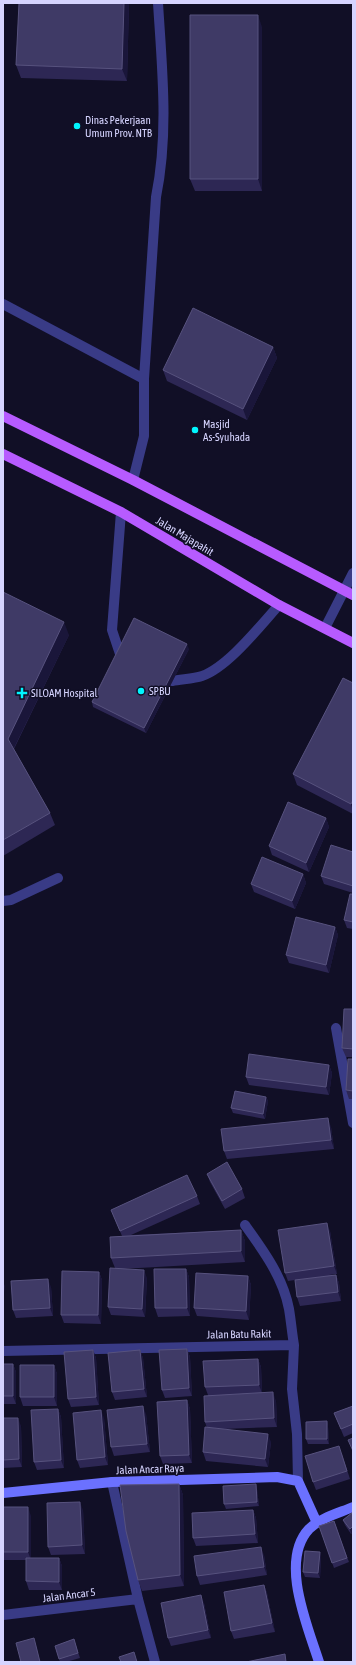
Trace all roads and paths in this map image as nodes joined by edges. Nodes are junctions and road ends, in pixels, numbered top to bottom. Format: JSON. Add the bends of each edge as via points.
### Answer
{"nodes":[{"id":1,"x":158,"y":3,"type":"edge"},
{"id":2,"x":3,"y":304,"type":"edge"},
{"id":3,"x":144,"y":379,"type":"junction"},
{"id":4,"x":3,"y":416,"type":"edge"},
{"id":5,"x":3,"y":454,"type":"edge"},
{"id":6,"x":133,"y":480,"type":"junction"},
{"id":7,"x":121,"y":512,"type":"junction"},
{"id":8,"x":353,"y":573,"type":"edge"},
{"id":9,"x":349,"y":593,"type":"edge"},
{"id":10,"x":279,"y":605,"type":"junction"},
{"id":11,"x":325,"y":628,"type":"junction"},
{"id":12,"x":353,"y":643,"type":"edge"},
{"id":13,"x":120,"y":654,"type":"edge"},
{"id":14,"x":172,"y":681,"type":"edge"},
{"id":15,"x":58,"y":878,"type":"dead end"},
{"id":16,"x":3,"y":901,"type":"edge"},
{"id":17,"x":336,"y":1028,"type":"dead end"},
{"id":18,"x":353,"y":1123,"type":"edge"},
{"id":19,"x":245,"y":1225,"type":"dead end"},
{"id":20,"x":294,"y":1345,"type":"junction"},
{"id":21,"x":3,"y":1351,"type":"edge"},
{"id":22,"x":298,"y":1481,"type":"junction"},
{"id":23,"x":112,"y":1482,"type":"junction"},
{"id":24,"x":3,"y":1493,"type":"edge"},
{"id":25,"x":353,"y":1507,"type":"edge"},
{"id":26,"x":317,"y":1523,"type":"junction"},
{"id":27,"x":138,"y":1599,"type":"junction"},
{"id":28,"x":3,"y":1615,"type":"edge"},
{"id":29,"x":155,"y":1662,"type":"edge"},
{"id":30,"x":319,"y":1662,"type":"edge"}],
"edges":[{"from":1,"to":3,"type":"street","via":[[164,100],[161,172],[156,197]]},
{"from":2,"to":3,"type":"street"},
{"from":3,"to":6,"type":"street","via":[[144,436]]},
{"from":4,"to":6,"type":"main road"},
{"from":5,"to":7,"type":"main road","name":"Jalan Majapahit"},
{"from":6,"to":9,"type":"main road"},
{"from":7,"to":10,"type":"main road","name":"Jalan Majapahit"},
{"from":7,"to":13,"type":"street","via":[[112,630]]},
{"from":8,"to":9,"type":"street"},
{"from":9,"to":11,"type":"street"},
{"from":10,"to":11,"type":"main road","name":"Jalan Majapahit"},
{"from":10,"to":14,"type":"street","via":[[216,670],[201,677]]},
{"from":11,"to":12,"type":"main road","name":"Jalan Majapahit"},
{"from":15,"to":16,"type":"street","via":[[11,900]]},
{"from":17,"to":18,"type":"street"},
{"from":19,"to":20,"type":"street","via":[[278,1276],[289,1307]]},
{"from":20,"to":21,"type":"street","name":"Jalan Batu Rakit"},
{"from":20,"to":22,"type":"street","via":[[292,1389],[297,1434]]},
{"from":22,"to":23,"type":"street","name":"Jalan Ancar Raya","via":[[277,1477]]},
{"from":22,"to":26,"type":"street"},
{"from":23,"to":24,"type":"street","name":"Jalan Ancar Raya"},
{"from":23,"to":27,"type":"street"},
{"from":25,"to":26,"type":"street"},
{"from":26,"to":30,"type":"street","via":[[302,1539],[296,1571],[300,1606]]},
{"from":27,"to":28,"type":"street","name":"Jalan Ancar 5"},
{"from":27,"to":29,"type":"street"}]}
